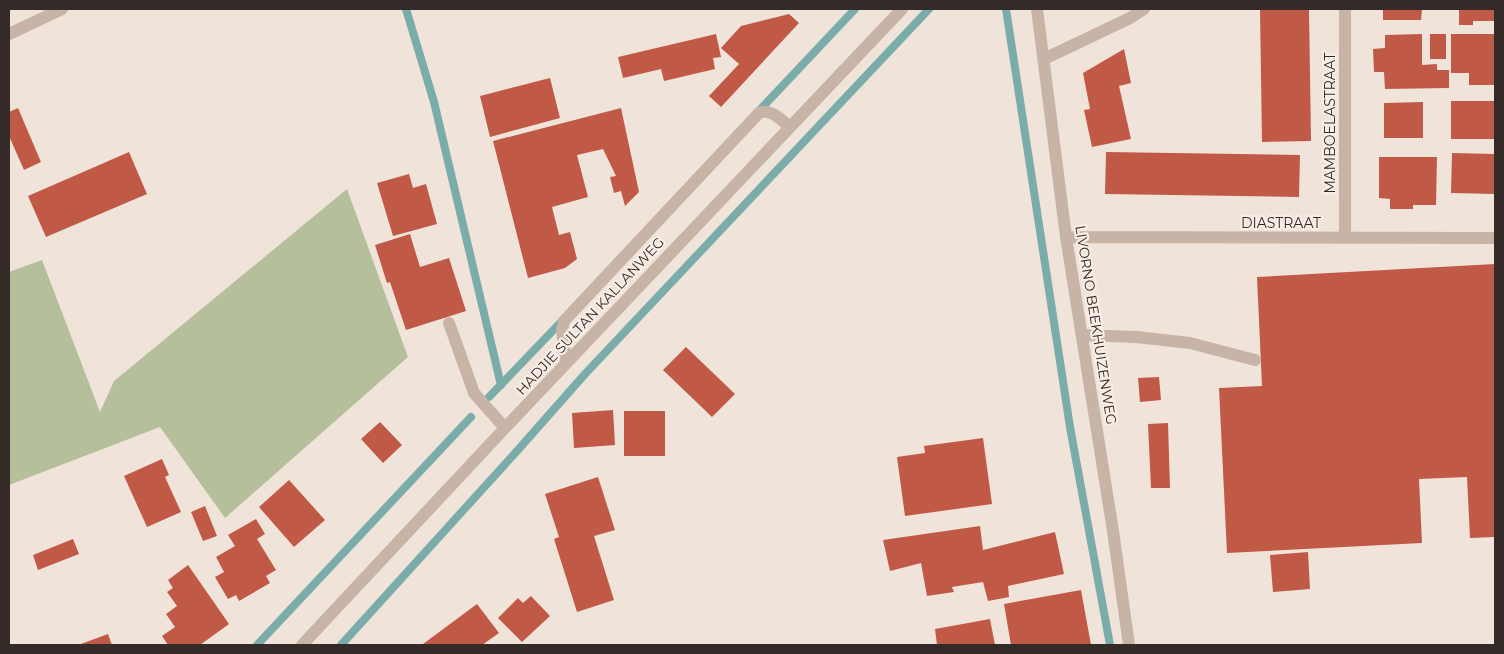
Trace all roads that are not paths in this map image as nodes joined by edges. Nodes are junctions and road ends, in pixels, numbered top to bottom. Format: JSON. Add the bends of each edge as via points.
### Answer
{"nodes":[{"id":1,"x":62,"y":9,"type":"edge"},
{"id":2,"x":902,"y":9,"type":"edge"},
{"id":3,"x":1037,"y":9,"type":"edge"},
{"id":4,"x":1144,"y":9,"type":"edge"},
{"id":5,"x":1346,"y":9,"type":"edge"},
{"id":6,"x":9,"y":34,"type":"edge"},
{"id":7,"x":1044,"y":59,"type":"junction"},
{"id":8,"x":790,"y":127,"type":"junction"},
{"id":9,"x":1066,"y":237,"type":"junction"},
{"id":10,"x":1345,"y":238,"type":"junction"},
{"id":11,"x":1495,"y":238,"type":"edge"},
{"id":12,"x":449,"y":323,"type":"dead end"},
{"id":13,"x":1082,"y":336,"type":"junction"},
{"id":14,"x":1255,"y":360,"type":"dead end"},
{"id":15,"x":566,"y":363,"type":"junction"},
{"id":16,"x":505,"y":428,"type":"junction"},
{"id":17,"x":302,"y":645,"type":"edge"},
{"id":18,"x":1129,"y":645,"type":"edge"}],
"edges":[{"from":1,"to":6,"type":"street"},
{"from":2,"to":8,"type":"street","name":"HADJIE SULTAN KALLANWEG"},
{"from":3,"to":7,"type":"street","name":"LIVORNO BEEKHUIZENWEG"},
{"from":4,"to":7,"type":"street"},
{"from":5,"to":10,"type":"street","name":"MAMBOELASTRAAT"},
{"from":7,"to":9,"type":"street","name":"LIVORNO BEEKHUIZENWEG"},
{"from":8,"to":15,"type":"street","name":"HADJIE SULTAN KALLANWEG"},
{"from":8,"to":15,"type":"street","via":[[774,115],[763,111],[759,113],[564,321]]},
{"from":9,"to":10,"type":"street","name":"DIASTRAAT"},
{"from":9,"to":13,"type":"street","name":"LIVORNO BEEKHUIZENWEG"},
{"from":10,"to":11,"type":"street","name":"DIASTRAAT"},
{"from":12,"to":16,"type":"street","via":[[474,393]]},
{"from":13,"to":14,"type":"street","via":[[1190,343]]},
{"from":13,"to":18,"type":"street","name":"LIVORNO BEEKHUIZENWEG"},
{"from":15,"to":16,"type":"street","name":"HADJIE SULTAN KALLANWEG"},
{"from":16,"to":17,"type":"street","name":"HADJIE SULTAN KALLANWEG"}]}
